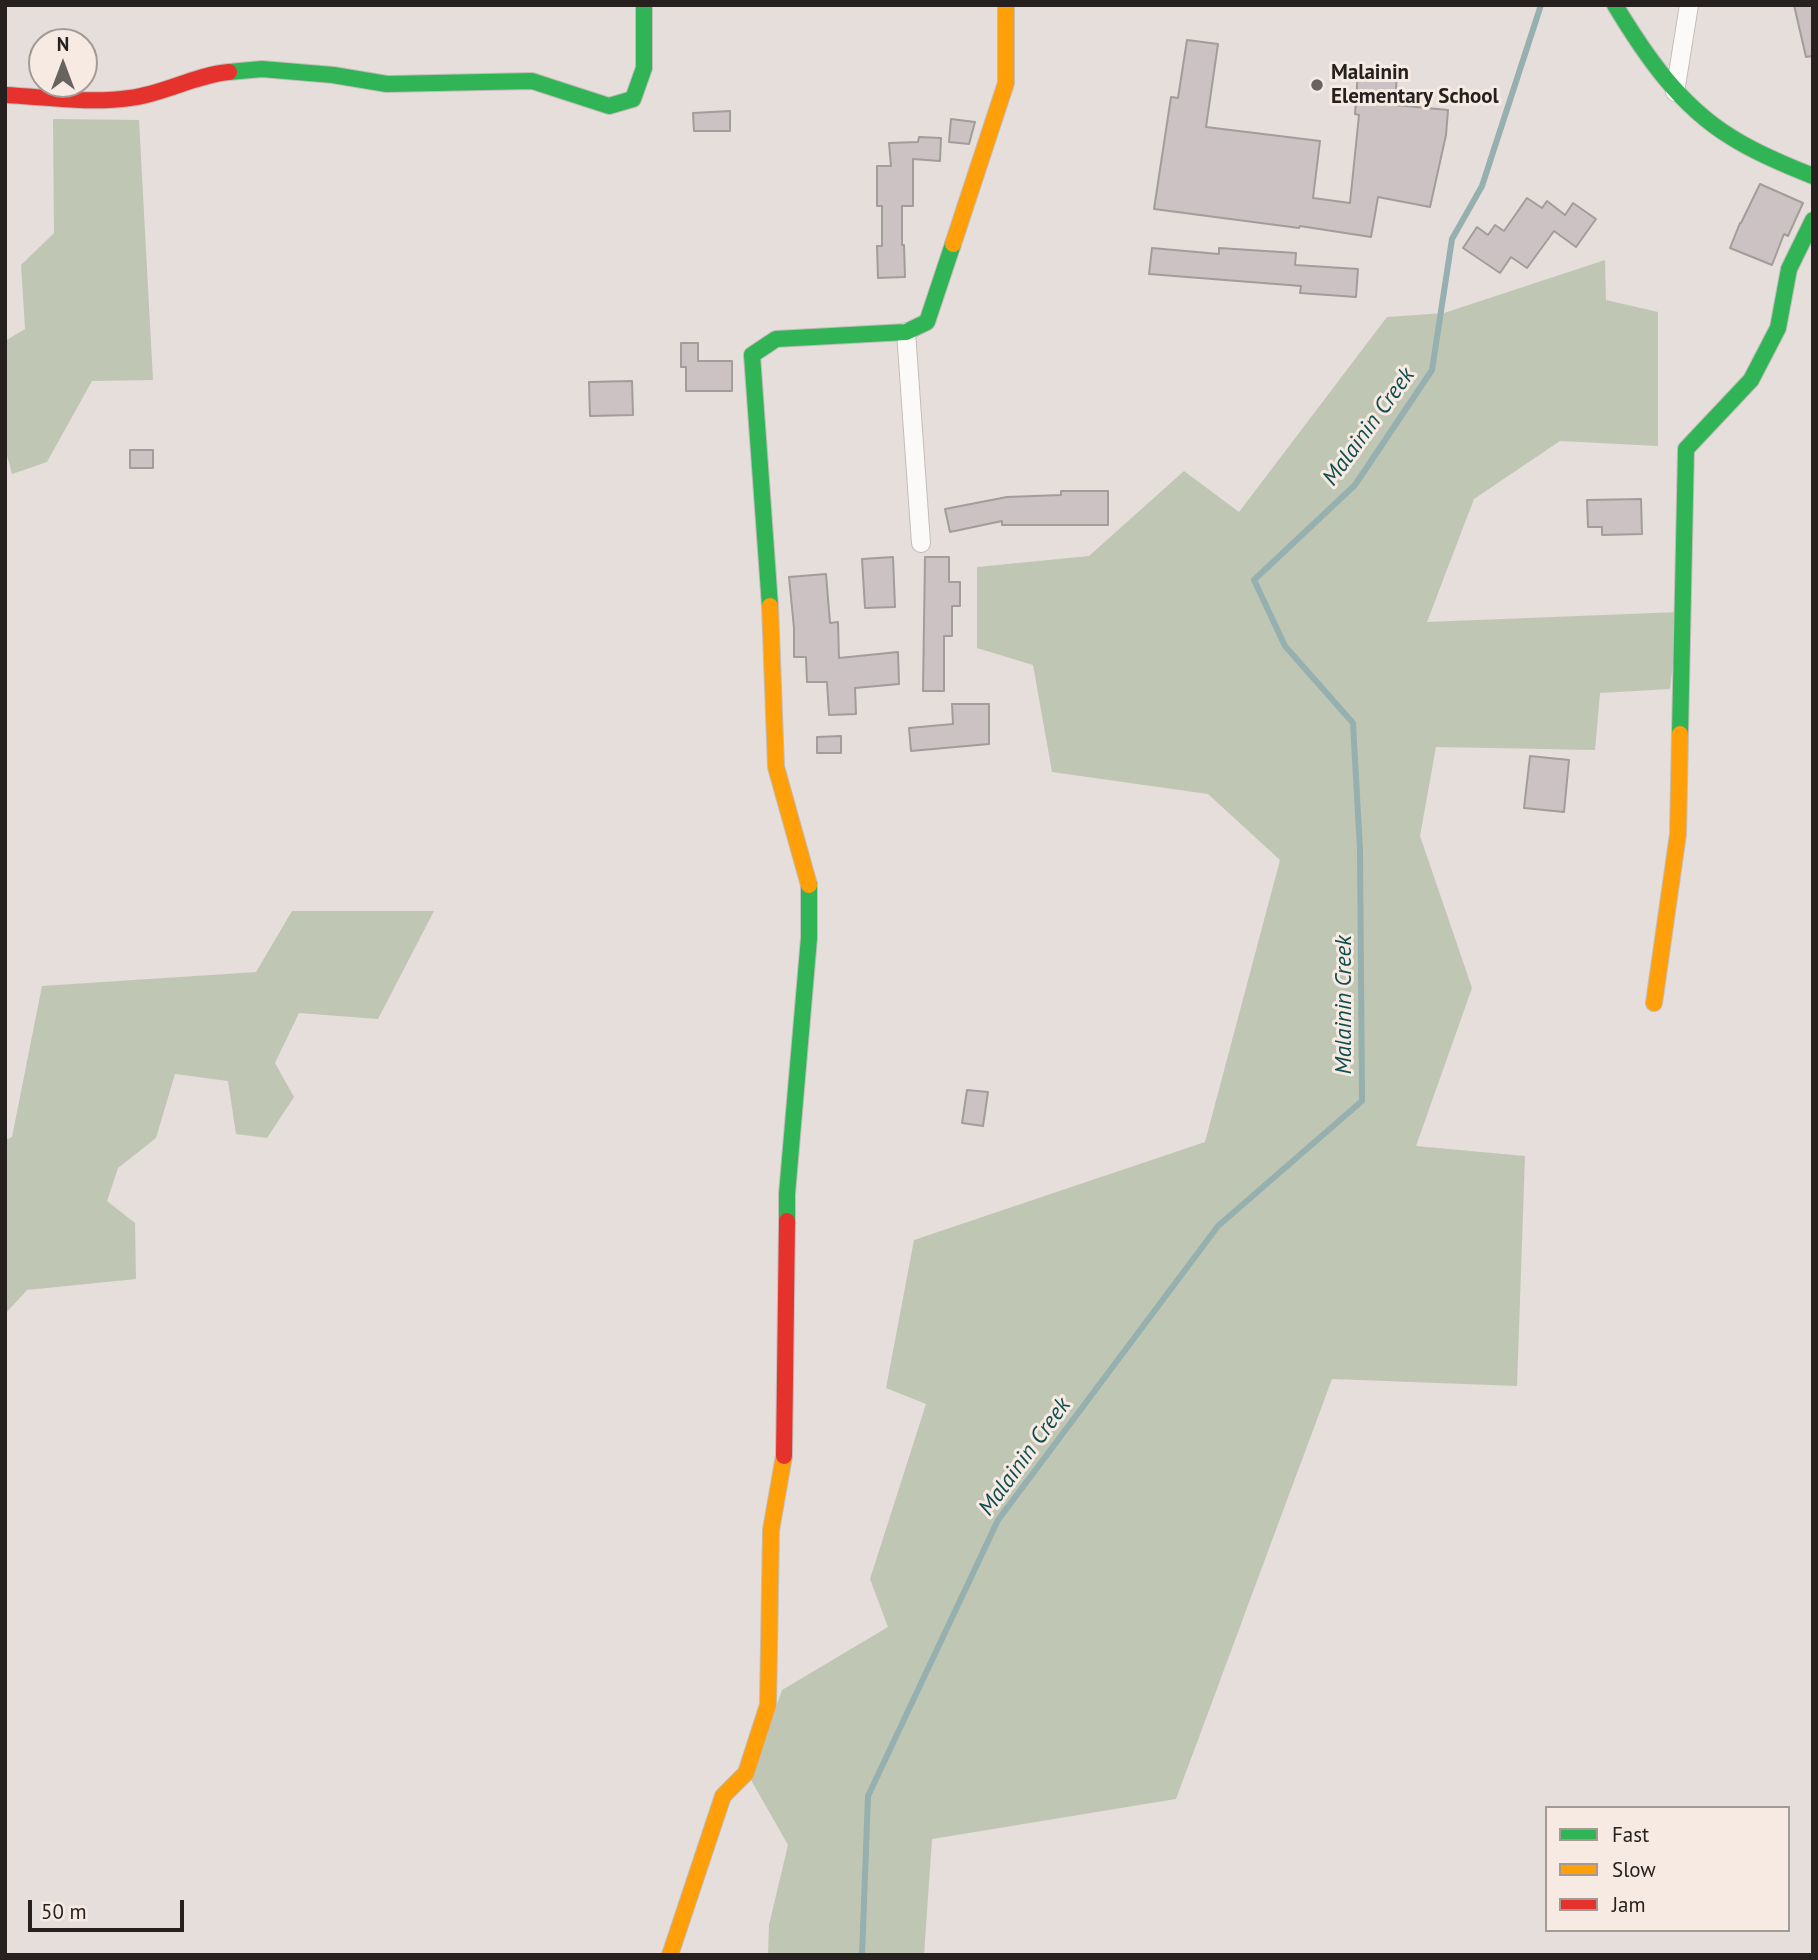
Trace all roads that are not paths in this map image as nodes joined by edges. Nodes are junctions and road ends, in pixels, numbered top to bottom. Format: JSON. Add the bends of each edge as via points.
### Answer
{"nodes":[{"id":1,"x":644,"y":5,"type":"edge"},
{"id":2,"x":1006,"y":5,"type":"edge"},
{"id":3,"x":1615,"y":5,"type":"edge"},
{"id":4,"x":1689,"y":5,"type":"edge"},
{"id":5,"x":1675,"y":92,"type":"junction"},
{"id":6,"x":5,"y":95,"type":"edge"},
{"id":7,"x":1813,"y":176,"type":"edge"},
{"id":8,"x":1813,"y":219,"type":"edge"},
{"id":9,"x":906,"y":332,"type":"junction"},
{"id":10,"x":921,"y":543,"type":"dead end"},
{"id":11,"x":1654,"y":1003,"type":"dead end"},
{"id":12,"x":670,"y":1955,"type":"edge"}],
"edges":[{"from":1,"to":6,"type":"street","via":[[644,68],[633,99],[609,106],[532,81],[387,84],[262,69],[214,73],[132,98]]},
{"from":2,"to":9,"type":"street","via":[[1006,83],[927,321]]},
{"from":3,"to":5,"type":"street"},
{"from":4,"to":5,"type":"street"},
{"from":5,"to":7,"type":"street","via":[[1718,129]]},
{"from":8,"to":11,"type":"street","via":[[1789,269],[1778,328],[1751,380],[1686,449],[1678,834]]},
{"from":9,"to":10,"type":"street"},
{"from":9,"to":12,"type":"street","via":[[776,339],[752,355],[768,555],[776,767],[809,884],[809,938],[787,1194],[785,1450],[771,1530],[768,1704],[746,1773],[723,1796]]}]}
